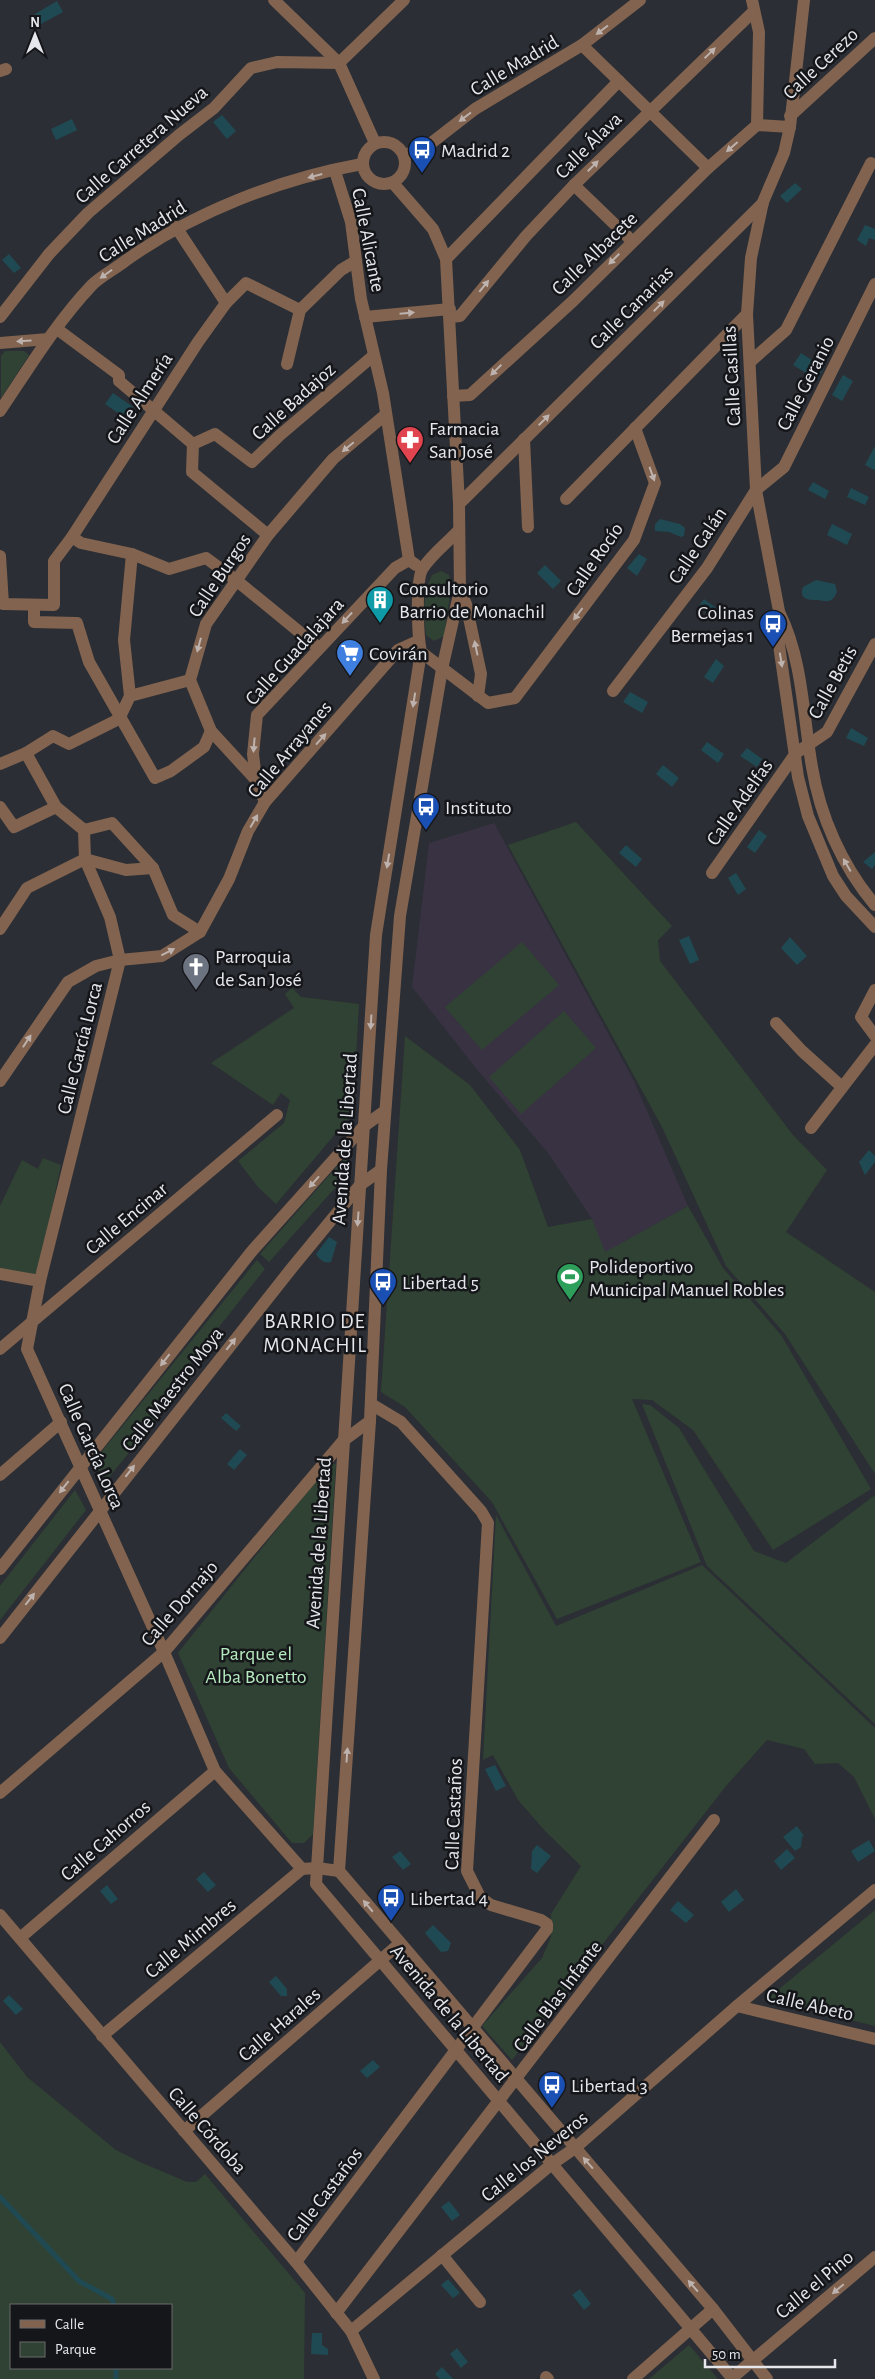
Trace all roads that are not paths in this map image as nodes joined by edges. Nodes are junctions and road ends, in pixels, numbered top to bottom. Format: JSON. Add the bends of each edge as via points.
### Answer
{"nodes":[{"id":1,"x":274,"y":0,"type":"edge"},
{"id":2,"x":404,"y":0,"type":"edge"},
{"id":3,"x":640,"y":0,"type":"edge"},
{"id":4,"x":804,"y":0,"type":"edge"},
{"id":5,"x":753,"y":6,"type":"edge"},
{"id":6,"x":875,"y":38,"type":"edge"},
{"id":7,"x":582,"y":45,"type":"junction"},
{"id":8,"x":338,"y":62,"type":"junction"},
{"id":9,"x":618,"y":81,"type":"junction"},
{"id":10,"x":649,"y":111,"type":"junction"},
{"id":11,"x":790,"y":122,"type":"junction"},
{"id":12,"x":757,"y":125,"type":"junction"},
{"id":13,"x":375,"y":143,"type":"junction"},
{"id":14,"x":404,"y":156,"type":"junction"},
{"id":15,"x":871,"y":163,"type":"dead end"},
{"id":16,"x":362,"y":164,"type":"junction"},
{"id":17,"x":708,"y":168,"type":"junction"},
{"id":18,"x":335,"y":171,"type":"junction"},
{"id":19,"x":393,"y":183,"type":"junction"},
{"id":20,"x":574,"y":184,"type":"junction"},
{"id":21,"x":763,"y":202,"type":"junction"},
{"id":22,"x":176,"y":227,"type":"junction"},
{"id":23,"x":632,"y":241,"type":"junction"},
{"id":24,"x":446,"y":259,"type":"junction"},
{"id":25,"x":356,"y":261,"type":"junction"},
{"id":26,"x":875,"y":284,"type":"edge"},
{"id":27,"x":226,"y":303,"type":"junction"},
{"id":28,"x":300,"y":310,"type":"junction"},
{"id":29,"x":450,"y":313,"type":"junction"},
{"id":30,"x":747,"y":314,"type":"junction"},
{"id":31,"x":0,"y":317,"type":"edge"},
{"id":32,"x":365,"y":317,"type":"junction"},
{"id":33,"x":57,"y":329,"type":"junction"},
{"id":34,"x":48,"y":339,"type":"junction"},
{"id":35,"x":0,"y":342,"type":"edge"},
{"id":36,"x":373,"y":356,"type":"junction"},
{"id":37,"x":750,"y":362,"type":"junction"},
{"id":38,"x":287,"y":364,"type":"dead end"},
{"id":39,"x":453,"y":396,"type":"junction"},
{"id":40,"x":0,"y":411,"type":"edge"},
{"id":41,"x":152,"y":411,"type":"junction"},
{"id":42,"x":385,"y":416,"type":"junction"},
{"id":43,"x":635,"y":428,"type":"junction"},
{"id":44,"x":524,"y":439,"type":"junction"},
{"id":45,"x":193,"y":444,"type":"junction"},
{"id":46,"x":756,"y":490,"type":"junction"},
{"id":47,"x":566,"y":499,"type":"dead end"},
{"id":48,"x":459,"y":504,"type":"junction"},
{"id":49,"x":528,"y":527,"type":"dead end"},
{"id":50,"x":458,"y":531,"type":"junction"},
{"id":51,"x":268,"y":535,"type":"junction"},
{"id":52,"x":72,"y":537,"type":"junction"},
{"id":53,"x":132,"y":554,"type":"junction"},
{"id":54,"x":0,"y":556,"type":"edge"},
{"id":55,"x":409,"y":560,"type":"junction"},
{"id":56,"x":422,"y":569,"type":"junction"},
{"id":57,"x":236,"y":580,"type":"junction"},
{"id":58,"x":460,"y":590,"type":"junction"},
{"id":59,"x":34,"y":606,"type":"junction"},
{"id":60,"x":779,"y":611,"type":"junction"},
{"id":61,"x":875,"y":644,"type":"edge"},
{"id":62,"x":420,"y":646,"type":"junction"},
{"id":63,"x":319,"y":648,"type":"junction"},
{"id":64,"x":442,"y":669,"type":"junction"},
{"id":65,"x":190,"y":680,"type":"junction"},
{"id":66,"x":613,"y":691,"type":"dead end"},
{"id":67,"x":130,"y":696,"type":"junction"},
{"id":68,"x":483,"y":700,"type":"junction"},
{"id":69,"x":119,"y":719,"type":"junction"},
{"id":70,"x":211,"y":731,"type":"junction"},
{"id":71,"x":809,"y":744,"type":"junction"},
{"id":72,"x":26,"y":753,"type":"junction"},
{"id":73,"x":796,"y":753,"type":"junction"},
{"id":74,"x":0,"y":764,"type":"edge"},
{"id":75,"x":256,"y":780,"type":"junction"},
{"id":76,"x":265,"y":802,"type":"junction"},
{"id":77,"x":0,"y":807,"type":"edge"},
{"id":78,"x":56,"y":808,"type":"junction"},
{"id":79,"x":84,"y":830,"type":"junction"},
{"id":80,"x":85,"y":859,"type":"junction"},
{"id":81,"x":153,"y":868,"type":"junction"},
{"id":82,"x":712,"y":873,"type":"dead end"},
{"id":83,"x":875,"y":904,"type":"edge"},
{"id":84,"x":875,"y":927,"type":"edge"},
{"id":85,"x":0,"y":929,"type":"edge"},
{"id":86,"x":200,"y":932,"type":"junction"},
{"id":87,"x":120,"y":960,"type":"junction"},
{"id":88,"x":875,"y":990,"type":"edge"},
{"id":89,"x":776,"y":1023,"type":"dead end"},
{"id":90,"x":875,"y":1036,"type":"edge"},
{"id":91,"x":875,"y":1045,"type":"edge"},
{"id":92,"x":0,"y":1082,"type":"edge"},
{"id":93,"x":842,"y":1087,"type":"junction"},
{"id":94,"x":385,"y":1111,"type":"junction"},
{"id":95,"x":277,"y":1115,"type":"dead end"},
{"id":96,"x":364,"y":1126,"type":"junction"},
{"id":97,"x":811,"y":1128,"type":"dead end"},
{"id":98,"x":381,"y":1170,"type":"junction"},
{"id":99,"x":360,"y":1185,"type":"junction"},
{"id":100,"x":0,"y":1274,"type":"edge"},
{"id":101,"x":40,"y":1281,"type":"junction"},
{"id":102,"x":32,"y":1323,"type":"junction"},
{"id":103,"x":0,"y":1349,"type":"edge"},
{"id":104,"x":370,"y":1404,"type":"junction"},
{"id":105,"x":370,"y":1421,"type":"junction"},
{"id":106,"x":61,"y":1422,"type":"junction"},
{"id":107,"x":343,"y":1441,"type":"junction"},
{"id":108,"x":80,"y":1467,"type":"junction"},
{"id":109,"x":0,"y":1475,"type":"edge"},
{"id":110,"x":100,"y":1510,"type":"junction"},
{"id":111,"x":0,"y":1569,"type":"edge"},
{"id":112,"x":0,"y":1638,"type":"edge"},
{"id":113,"x":164,"y":1652,"type":"junction"},
{"id":114,"x":215,"y":1771,"type":"junction"},
{"id":115,"x":0,"y":1793,"type":"edge"},
{"id":116,"x":714,"y":1820,"type":"dead end"},
{"id":117,"x":317,"y":1868,"type":"junction"},
{"id":118,"x":302,"y":1869,"type":"junction"},
{"id":119,"x":339,"y":1871,"type":"junction"},
{"id":120,"x":875,"y":1890,"type":"edge"},
{"id":121,"x":0,"y":1915,"type":"edge"},
{"id":122,"x":20,"y":1938,"type":"junction"},
{"id":123,"x":399,"y":1944,"type":"junction"},
{"id":124,"x":380,"y":1960,"type":"junction"},
{"id":125,"x":737,"y":2006,"type":"junction"},
{"id":126,"x":473,"y":2030,"type":"junction"},
{"id":127,"x":102,"y":2036,"type":"junction"},
{"id":128,"x":875,"y":2038,"type":"edge"},
{"id":129,"x":457,"y":2050,"type":"junction"},
{"id":130,"x":516,"y":2080,"type":"junction"},
{"id":131,"x":499,"y":2102,"type":"junction"},
{"id":132,"x":184,"y":2131,"type":"junction"},
{"id":133,"x":575,"y":2148,"type":"junction"},
{"id":134,"x":552,"y":2164,"type":"junction"},
{"id":135,"x":442,"y":2255,"type":"junction"},
{"id":136,"x":875,"y":2257,"type":"edge"},
{"id":137,"x":296,"y":2262,"type":"junction"},
{"id":138,"x":480,"y":2302,"type":"dead end"},
{"id":139,"x":712,"y":2309,"type":"junction"},
{"id":140,"x":336,"y":2312,"type":"junction"},
{"id":141,"x":690,"y":2328,"type":"junction"},
{"id":142,"x":351,"y":2331,"type":"junction"},
{"id":143,"x":752,"y":2361,"type":"junction"},
{"id":144,"x":374,"y":2379,"type":"edge"},
{"id":145,"x":633,"y":2379,"type":"edge"},
{"id":146,"x":733,"y":2379,"type":"edge"},
{"id":147,"x":768,"y":2379,"type":"edge"}],
"edges":[{"from":1,"to":8,"type":"street"},
{"from":2,"to":8,"type":"street"},
{"from":3,"to":7,"type":"street","name":"Calle Madrid","one_way":true},
{"from":4,"to":11,"type":"street","name":"Calle Casillas"},
{"from":10,"to":5,"type":"street","name":"Calle Álava","one_way":true},
{"from":5,"to":12,"type":"street","via":[[759,32]]},
{"from":6,"to":11,"type":"street","name":"Calle Cerezo"},
{"from":7,"to":9,"type":"street"},
{"from":7,"to":14,"type":"street","name":"Calle Madrid","one_way":true,"via":[[475,110],[430,144]]},
{"from":8,"to":13,"type":"street"},
{"from":8,"to":31,"type":"street","name":"Calle Carretera Nueva","via":[[277,62],[251,68],[214,108],[88,213],[49,254]]},
{"from":9,"to":10,"type":"street"},
{"from":9,"to":24,"type":"street"},
{"from":10,"to":17,"type":"street"},
{"from":20,"to":10,"type":"street","name":"Calle Álava","one_way":true},
{"from":11,"to":12,"type":"street"},
{"from":11,"to":21,"type":"street","name":"Calle Casillas","via":[[784,153]]},
{"from":12,"to":17,"type":"street","name":"Calle Albacete","one_way":true},
{"from":13,"to":14,"type":"street","via":[[396,146]]},
{"from":13,"to":16,"type":"street","via":[[366,150]]},
{"from":14,"to":19,"type":"street","via":[[403,174]]},
{"from":15,"to":37,"type":"street","via":[[786,330]]},
{"from":16,"to":18,"type":"street","name":"Calle Madrid"},
{"from":16,"to":19,"type":"street","via":[[373,180]]},
{"from":17,"to":23,"type":"street","name":"Calle Albacete"},
{"from":18,"to":22,"type":"street","name":"Calle Madrid","one_way":true,"via":[[273,187]]},
{"from":18,"to":25,"type":"street","name":"Calle Alicante","via":[[351,222]]},
{"from":19,"to":24,"type":"street","name":"Avenida de la Libertad","via":[[433,229]]},
{"from":20,"to":23,"type":"street"},
{"from":29,"to":20,"type":"street","name":"Calle Álava","one_way":true,"via":[[460,316]]},
{"from":21,"to":30,"type":"street","name":"Calle Casillas","via":[[751,258]]},
{"from":44,"to":21,"type":"street","name":"Calle Canarias","one_way":true},
{"from":22,"to":27,"type":"street"},
{"from":22,"to":33,"type":"street","name":"Calle Madrid","one_way":true,"via":[[93,284]]},
{"from":23,"to":39,"type":"street","name":"Calle Albacete","one_way":true,"via":[[573,301],[470,395]]},
{"from":24,"to":29,"type":"street","name":"Avenida de la Libertad"},
{"from":25,"to":28,"type":"street","via":[[341,270]]},
{"from":25,"to":32,"type":"street","name":"Calle Alicante"},
{"from":26,"to":46,"type":"street","name":"Calle Geranio","via":[[784,467]]},
{"from":27,"to":28,"type":"street","name":"Calle Almería","via":[[246,283]]},
{"from":27,"to":41,"type":"street","name":"Calle Almería"},
{"from":28,"to":38,"type":"street"},
{"from":32,"to":29,"type":"street","name":"Calle Alicante","one_way":true},
{"from":29,"to":39,"type":"street","name":"Avenida de la Libertad"},
{"from":30,"to":37,"type":"street","name":"Calle Casillas"},
{"from":30,"to":43,"type":"street"},
{"from":32,"to":36,"type":"street","name":"Calle Alicante"},
{"from":33,"to":34,"type":"street","name":"Calle Madrid"},
{"from":33,"to":41,"type":"street","via":[[119,376],[119,381]]},
{"from":34,"to":35,"type":"street","one_way":true},
{"from":34,"to":40,"type":"street","name":"Calle Madrid"},
{"from":36,"to":42,"type":"street","name":"Calle Alicante","via":[[383,393]]},
{"from":36,"to":45,"type":"street","name":"Calle Badajoz","via":[[309,408],[252,462],[215,434]]},
{"from":37,"to":46,"type":"street","name":"Calle Casillas"},
{"from":39,"to":48,"type":"street","name":"Avenida de la Libertad"},
{"from":41,"to":45,"type":"street"},
{"from":41,"to":52,"type":"street","name":"Calle Almería"},
{"from":42,"to":51,"type":"street","name":"Calle Burgos","one_way":true,"via":[[333,459]]},
{"from":42,"to":55,"type":"street","name":"Calle Alicante"},
{"from":43,"to":47,"type":"street"},
{"from":43,"to":68,"type":"street","name":"Calle Rocío","one_way":true,"via":[[655,483],[634,540],[515,698]]},
{"from":44,"to":48,"type":"street","name":"Calle Canarias"},
{"from":44,"to":49,"type":"street"},
{"from":45,"to":51,"type":"street","via":[[192,472]]},
{"from":46,"to":60,"type":"street","name":"Calle Casillas"},
{"from":46,"to":66,"type":"street","name":"Calle Galán","via":[[707,568]]},
{"from":48,"to":50,"type":"street","name":"Avenida de la Libertad"},
{"from":50,"to":56,"type":"street"},
{"from":50,"to":58,"type":"street","name":"Avenida de la Libertad"},
{"from":51,"to":57,"type":"street","name":"Calle Burgos"},
{"from":52,"to":53,"type":"street","via":[[81,543]]},
{"from":52,"to":59,"type":"street","name":"Calle Almería","via":[[54,561],[54,605]]},
{"from":53,"to":57,"type":"street","via":[[169,569],[206,558]]},
{"from":53,"to":67,"type":"street","via":[[124,640]]},
{"from":54,"to":59,"type":"street","via":[[3,604]]},
{"from":55,"to":56,"type":"street"},
{"from":55,"to":63,"type":"street","name":"Calle Guadalajara","one_way":true,"via":[[395,568]]},
{"from":56,"to":62,"type":"street","name":"Avenida de la Libertad","via":[[418,601]]},
{"from":57,"to":63,"type":"street"},
{"from":57,"to":65,"type":"street","name":"Calle Burgos","one_way":true,"via":[[206,624]]},
{"from":58,"to":64,"type":"street","name":"Avenida de la Libertad"},
{"from":68,"to":58,"type":"street","one_way":true,"via":[[481,674]]},
{"from":59,"to":69,"type":"street","via":[[34,622],[77,623],[89,662]]},
{"from":60,"to":71,"type":"street","via":[[788,630],[797,667]]},
{"from":60,"to":73,"type":"street","name":"Calle Casillas","one_way":true,"via":[[779,645]]},
{"from":61,"to":71,"type":"street","name":"Calle Betis","via":[[827,732]]},
{"from":62,"to":64,"type":"street"},
{"from":76,"to":62,"type":"street","name":"Calle Arrayanes","one_way":true,"via":[[398,650]]},
{"from":62,"to":96,"type":"street","name":"Avenida de la Libertad","one_way":true,"via":[[376,935]]},
{"from":63,"to":75,"type":"street","name":"Calle Guadalajara","one_way":true,"via":[[257,715],[253,754]]},
{"from":64,"to":68,"type":"street"},
{"from":64,"to":94,"type":"street","name":"Avenida de la Libertad","via":[[400,916]]},
{"from":65,"to":67,"type":"street"},
{"from":65,"to":70,"type":"street"},
{"from":67,"to":69,"type":"street"},
{"from":69,"to":70,"type":"street","via":[[154,778],[172,771],[204,747]]},
{"from":69,"to":72,"type":"street","via":[[69,744],[53,736]]},
{"from":70,"to":75,"type":"street"},
{"from":71,"to":73,"type":"street","name":"Calle Betis"},
{"from":83,"to":71,"type":"street","one_way":true,"via":[[852,872],[828,826],[812,769]]},
{"from":72,"to":74,"type":"street"},
{"from":72,"to":78,"type":"street"},
{"from":73,"to":82,"type":"street","name":"Calle Adelfas"},
{"from":73,"to":84,"type":"street","name":"Calle Casillas","via":[[798,777],[808,816],[823,857],[846,896]]},
{"from":75,"to":76,"type":"street","name":"Calle Guadalajara"},
{"from":86,"to":76,"type":"street","name":"Calle Arrayanes","one_way":true},
{"from":77,"to":78,"type":"street","via":[[14,828]]},
{"from":78,"to":79,"type":"street"},
{"from":79,"to":80,"type":"street"},
{"from":79,"to":81,"type":"street","via":[[112,823]]},
{"from":80,"to":81,"type":"street","via":[[126,870]]},
{"from":80,"to":85,"type":"street","via":[[27,888]]},
{"from":80,"to":87,"type":"street","via":[[110,917]]},
{"from":81,"to":86,"type":"street","via":[[173,915]]},
{"from":87,"to":86,"type":"street","name":"Calle Arrayanes","one_way":true,"via":[[162,956]]},
{"from":92,"to":87,"type":"street","name":"Calle Arrayanes","one_way":true,"via":[[68,982],[96,966]]},
{"from":87,"to":101,"type":"street","name":"Calle García Lorca"},
{"from":88,"to":90,"type":"street","via":[[862,1017]]},
{"from":89,"to":93,"type":"street"},
{"from":91,"to":93,"type":"street"},
{"from":93,"to":97,"type":"street"},
{"from":94,"to":96,"type":"street","name":"Calle Maestro Moya"},
{"from":94,"to":98,"type":"street","name":"Avenida de la Libertad"},
{"from":95,"to":102,"type":"street","name":"Calle Encinar"},
{"from":96,"to":99,"type":"street","name":"Avenida de la Libertad"},
{"from":96,"to":108,"type":"street","name":"Calle Maestro Moya","one_way":true,"via":[[252,1250]]},
{"from":98,"to":99,"type":"street","name":"Calle Maestro Moya"},
{"from":98,"to":104,"type":"street","name":"Avenida de la Libertad"},
{"from":99,"to":107,"type":"street","name":"Avenida de la Libertad","one_way":true},
{"from":110,"to":99,"type":"street","name":"Calle Maestro Moya","one_way":true},
{"from":100,"to":101,"type":"street"},
{"from":101,"to":102,"type":"street","name":"Calle García Lorca"},
{"from":102,"to":103,"type":"street","name":"Calle Encinar"},
{"from":102,"to":106,"type":"street","name":"Calle García Lorca","via":[[27,1349]]},
{"from":104,"to":105,"type":"street","name":"Avenida de la Libertad"},
{"from":104,"to":126,"type":"street","name":"Calle Castaños","via":[[401,1422],[482,1511],[488,1523],[467,1871],[480,1897],[491,1905],[541,1920],[547,1924],[547,1930]]},
{"from":105,"to":107,"type":"street","name":"Calle Dornajo"},
{"from":119,"to":105,"type":"street","name":"Avenida de la Libertad","one_way":true},
{"from":106,"to":108,"type":"street","name":"Calle García Lorca"},
{"from":106,"to":109,"type":"street"},
{"from":107,"to":113,"type":"street","name":"Calle Dornajo"},
{"from":107,"to":117,"type":"street","name":"Avenida de la Libertad"},
{"from":108,"to":110,"type":"street","name":"Calle García Lorca"},
{"from":108,"to":111,"type":"street","name":"Calle Maestro Moya","one_way":true},
{"from":112,"to":110,"type":"street","name":"Calle Maestro Moya","one_way":true},
{"from":110,"to":113,"type":"street","name":"Calle García Lorca"},
{"from":113,"to":114,"type":"street","name":"Calle García Lorca"},
{"from":113,"to":115,"type":"street","name":"Calle Dornajo"},
{"from":114,"to":118,"type":"street","name":"Calle García Lorca"},
{"from":114,"to":122,"type":"street","name":"Calle Cahorros"},
{"from":116,"to":130,"type":"street","name":"Calle Blas Infante"},
{"from":117,"to":118,"type":"street"},
{"from":117,"to":119,"type":"street"},
{"from":117,"to":124,"type":"street","name":"Avenida de la Libertad","via":[[316,1884]]},
{"from":118,"to":127,"type":"street","name":"Calle Mimbres"},
{"from":123,"to":119,"type":"street","name":"Avenida de la Libertad","one_way":true},
{"from":120,"to":125,"type":"street","name":"Calle los Neveros"},
{"from":121,"to":122,"type":"street","name":"Calle Córdoba"},
{"from":122,"to":127,"type":"street","name":"Calle Córdoba"},
{"from":123,"to":124,"type":"street","name":"Calle Harales"},
{"from":123,"to":126,"type":"street","name":"Avenida de la Libertad"},
{"from":124,"to":129,"type":"street","name":"Avenida de la Libertad"},
{"from":124,"to":132,"type":"street","name":"Calle Harales"},
{"from":125,"to":128,"type":"street","name":"Calle Abeto"},
{"from":125,"to":133,"type":"street","name":"Calle los Neveros"},
{"from":126,"to":129,"type":"street","name":"Calle Castaños"},
{"from":126,"to":130,"type":"street","name":"Avenida de la Libertad"},
{"from":127,"to":132,"type":"street","name":"Calle Córdoba"},
{"from":129,"to":131,"type":"street","name":"Avenida de la Libertad"},
{"from":129,"to":137,"type":"street","name":"Calle Castaños"},
{"from":130,"to":131,"type":"street","name":"Calle Blas Infante"},
{"from":130,"to":133,"type":"street","name":"Avenida de la Libertad"},
{"from":131,"to":134,"type":"street","name":"Avenida de la Libertad"},
{"from":131,"to":140,"type":"street","name":"Calle Blas Infante"},
{"from":132,"to":137,"type":"street","name":"Calle Córdoba"},
{"from":133,"to":134,"type":"street","name":"Calle los Neveros"},
{"from":139,"to":133,"type":"street","name":"Avenida de la Libertad","one_way":true},
{"from":134,"to":135,"type":"street","name":"Calle los Neveros"},
{"from":134,"to":141,"type":"street","name":"Avenida de la Libertad"},
{"from":135,"to":138,"type":"street"},
{"from":135,"to":142,"type":"street","name":"Calle los Neveros"},
{"from":136,"to":143,"type":"street","name":"Calle el Pino","one_way":true},
{"from":137,"to":140,"type":"street","name":"Calle Córdoba"},
{"from":139,"to":141,"type":"street"},
{"from":139,"to":143,"type":"street","name":"Avenida de la Libertad"},
{"from":140,"to":142,"type":"street","name":"Calle Córdoba"},
{"from":141,"to":145,"type":"street"},
{"from":141,"to":146,"type":"street","name":"Avenida de la Libertad"},
{"from":142,"to":144,"type":"street","name":"Calle Córdoba"},
{"from":143,"to":146,"type":"street","name":"Calle el Pino"},
{"from":143,"to":147,"type":"street","name":"Avenida de la Libertad"}]}
